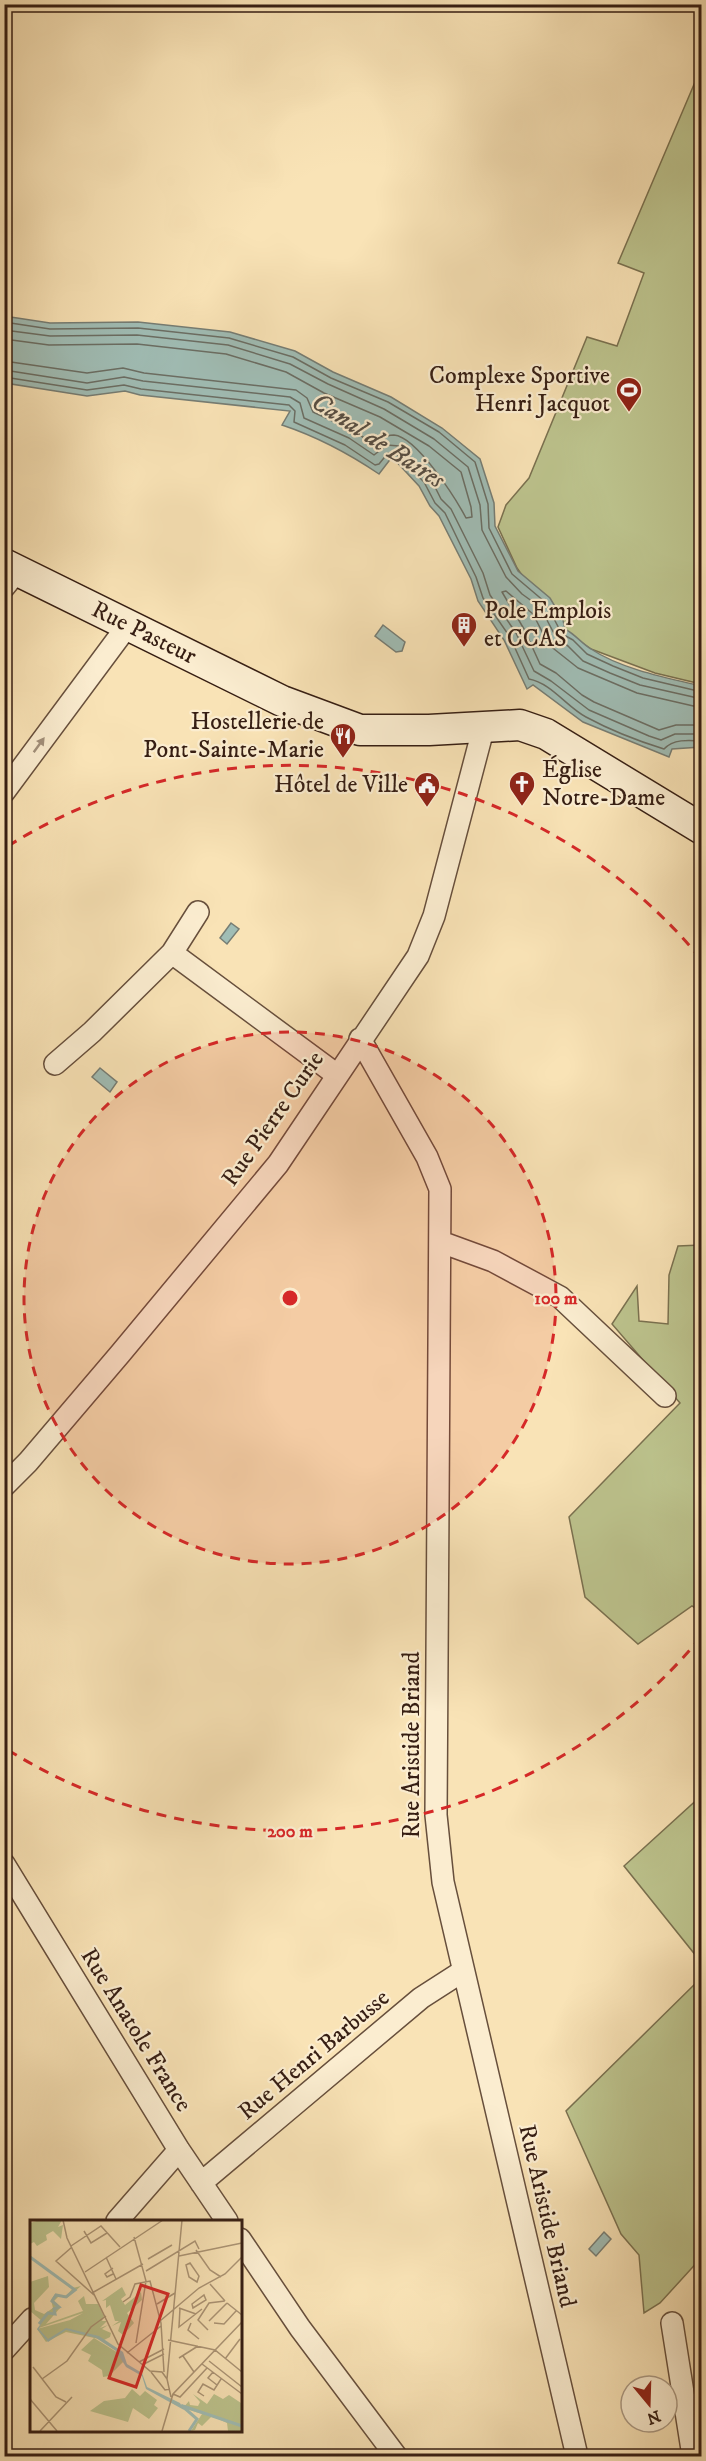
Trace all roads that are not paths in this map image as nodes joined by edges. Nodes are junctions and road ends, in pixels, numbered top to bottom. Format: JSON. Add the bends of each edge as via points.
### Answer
{"nodes":[{"id":1,"x":9,"y":574,"type":"edge"},
{"id":2,"x":128,"y":625,"type":"junction"},
{"id":3,"x":484,"y":726,"type":"junction"},
{"id":4,"x":4,"y":792,"type":"edge"},
{"id":5,"x":702,"y":829,"type":"edge"},
{"id":6,"x":198,"y":912,"type":"dead end"},
{"id":7,"x":172,"y":953,"type":"junction"},
{"id":8,"x":360,"y":1039,"type":"junction"},
{"id":9,"x":55,"y":1064,"type":"dead end"},
{"id":10,"x":337,"y":1074,"type":"junction"},
{"id":11,"x":441,"y":1242,"type":"junction"},
{"id":12,"x":665,"y":1396,"type":"dead end"},
{"id":13,"x":4,"y":1486,"type":"edge"},
{"id":14,"x":4,"y":1864,"type":"edge"},
{"id":15,"x":463,"y":1971,"type":"junction"},
{"id":16,"x":179,"y":2150,"type":"junction"},
{"id":17,"x":201,"y":2183,"type":"junction"},
{"id":18,"x":118,"y":2220,"type":"edge"},
{"id":19,"x":226,"y":2220,"type":"edge"},
{"id":20,"x":242,"y":2243,"type":"edge"},
{"id":21,"x":30,"y":2321,"type":"edge"},
{"id":22,"x":672,"y":2323,"type":"dead end"},
{"id":23,"x":4,"y":2350,"type":"edge"},
{"id":24,"x":396,"y":2457,"type":"edge"},
{"id":25,"x":577,"y":2457,"type":"edge"},
{"id":26,"x":693,"y":2457,"type":"edge"}],
"edges":[{"from":1,"to":2,"type":"main road","name":"Rue Pasteur"},
{"from":2,"to":3,"type":"main road","name":"Rue Pasteur","via":[[282,701],[360,730]]},
{"from":4,"to":2,"type":"street","one_way":true},
{"from":3,"to":5,"type":"main road","name":"Rue Pasteur","via":[[520,725],[546,734]]},
{"from":3,"to":8,"type":"street","name":"Rue Pierre Curie","via":[[430,926],[418,956]]},
{"from":6,"to":7,"type":"street"},
{"from":7,"to":9,"type":"street"},
{"from":7,"to":10,"type":"street"},
{"from":8,"to":10,"type":"street","name":"Rue Pierre Curie"},
{"from":8,"to":11,"type":"street","name":"Rue Aristide Briand","via":[[436,1173]]},
{"from":10,"to":13,"type":"street","name":"Rue Pierre Curie","via":[[278,1164]]},
{"from":11,"to":12,"type":"street","via":[[493,1261],[560,1297]]},
{"from":11,"to":15,"type":"street","name":"Rue Aristide Briand","via":[[436,1815],[443,1882]]},
{"from":14,"to":16,"type":"street","name":"Rue Anatole France"},
{"from":15,"to":17,"type":"street","name":"Rue Henri Barbusse","via":[[421,1998]]},
{"from":15,"to":25,"type":"street","name":"Rue Aristide Briand"},
{"from":16,"to":17,"type":"street","name":"Rue Anatole France"},
{"from":16,"to":18,"type":"street"},
{"from":17,"to":19,"type":"street","name":"Rue Anatole France"},
{"from":20,"to":24,"type":"street"},
{"from":21,"to":23,"type":"street"},
{"from":22,"to":26,"type":"street"}]}
